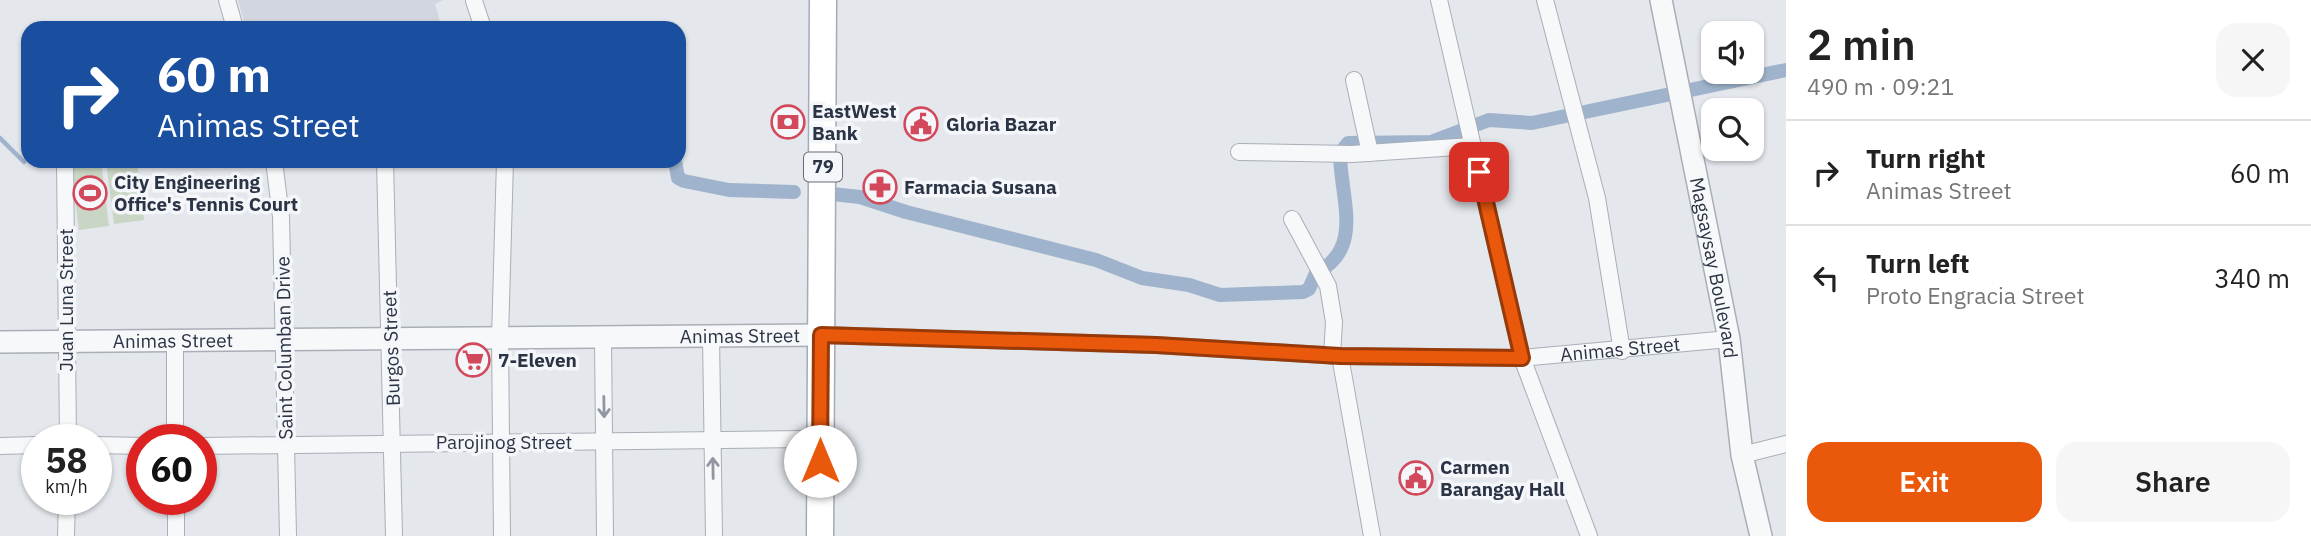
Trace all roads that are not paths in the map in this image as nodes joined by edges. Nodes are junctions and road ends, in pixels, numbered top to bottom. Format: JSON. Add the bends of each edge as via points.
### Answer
{"nodes":[{"id":1,"x":227,"y":0,"type":"edge"},
{"id":2,"x":809,"y":0,"type":"edge"},
{"id":3,"x":823,"y":0,"type":"edge"},
{"id":4,"x":1439,"y":0,"type":"edge"},
{"id":5,"x":1545,"y":0,"type":"edge"},
{"id":6,"x":1661,"y":0,"type":"edge"},
{"id":7,"x":474,"y":1,"type":"edge"},
{"id":8,"x":233,"y":21,"type":"edge"},
{"id":9,"x":481,"y":21,"type":"edge"},
{"id":10,"x":1354,"y":80,"type":"dead end"},
{"id":11,"x":1471,"y":141,"type":"junction"},
{"id":12,"x":1240,"y":152,"type":"dead end"},
{"id":13,"x":1370,"y":152,"type":"junction"},
{"id":14,"x":65,"y":168,"type":"edge"},
{"id":15,"x":275,"y":168,"type":"edge"},
{"id":16,"x":386,"y":168,"type":"edge"},
{"id":17,"x":505,"y":168,"type":"edge"},
{"id":18,"x":1292,"y":219,"type":"dead end"},
{"id":19,"x":814,"y":335,"type":"junction"},
{"id":20,"x":712,"y":337,"type":"junction"},
{"id":21,"x":390,"y":338,"type":"junction"},
{"id":22,"x":500,"y":338,"type":"junction"},
{"id":23,"x":603,"y":339,"type":"junction"},
{"id":24,"x":1730,"y":339,"type":"junction"},
{"id":25,"x":283,"y":340,"type":"junction"},
{"id":26,"x":65,"y":341,"type":"junction"},
{"id":27,"x":175,"y":341,"type":"junction"},
{"id":28,"x":0,"y":342,"type":"edge"},
{"id":29,"x":1622,"y":351,"type":"junction"},
{"id":30,"x":1336,"y":356,"type":"junction"},
{"id":31,"x":1522,"y":358,"type":"junction"},
{"id":32,"x":68,"y":424,"type":"edge"},
{"id":33,"x":175,"y":424,"type":"edge"},
{"id":34,"x":807,"y":439,"type":"junction"},
{"id":35,"x":713,"y":440,"type":"junction"},
{"id":36,"x":503,"y":442,"type":"junction"},
{"id":37,"x":604,"y":442,"type":"junction"},
{"id":38,"x":394,"y":443,"type":"junction"},
{"id":39,"x":1786,"y":444,"type":"edge"},
{"id":40,"x":21,"y":445,"type":"edge"},
{"id":41,"x":0,"y":446,"type":"edge"},
{"id":42,"x":217,"y":446,"type":"edge"},
{"id":43,"x":286,"y":446,"type":"junction"},
{"id":44,"x":1742,"y":455,"type":"junction"},
{"id":45,"x":67,"y":515,"type":"edge"},
{"id":46,"x":176,"y":515,"type":"edge"},
{"id":47,"x":66,"y":536,"type":"edge"},
{"id":48,"x":176,"y":536,"type":"edge"},
{"id":49,"x":288,"y":536,"type":"edge"},
{"id":50,"x":394,"y":536,"type":"edge"},
{"id":51,"x":502,"y":536,"type":"edge"},
{"id":52,"x":605,"y":536,"type":"edge"},
{"id":53,"x":714,"y":536,"type":"edge"},
{"id":54,"x":806,"y":536,"type":"edge"},
{"id":55,"x":820,"y":536,"type":"edge"},
{"id":56,"x":1372,"y":536,"type":"edge"},
{"id":57,"x":1589,"y":536,"type":"edge"},
{"id":58,"x":1761,"y":536,"type":"edge"}],
"edges":[{"from":1,"to":8,"type":"street"},
{"from":2,"to":19,"type":"main road","number":"79"},
{"from":3,"to":19,"type":"main road","number":"79"},
{"from":4,"to":11,"type":"street"},
{"from":5,"to":29,"type":"street","via":[[1597,198]]},
{"from":6,"to":24,"type":"street","name":"Magsaysay Boulevard"},
{"from":7,"to":9,"type":"street"},
{"from":10,"to":13,"type":"street"},
{"from":11,"to":13,"type":"street"},
{"from":11,"to":31,"type":"street"},
{"from":12,"to":13,"type":"street"},
{"from":14,"to":26,"type":"street","name":"Juan Luna Street"},
{"from":15,"to":25,"type":"street","name":"Saint Columban Drive","via":[[281,216]]},
{"from":16,"to":21,"type":"street","name":"Burgos Street"},
{"from":17,"to":22,"type":"street"},
{"from":18,"to":30,"type":"street","via":[[1321,273],[1334,322]]},
{"from":19,"to":20,"type":"street","name":"Animas Street"},
{"from":19,"to":30,"type":"street","name":"Animas Street","via":[[1156,345]]},
{"from":19,"to":34,"type":"main road","number":"79"},
{"from":19,"to":55,"type":"main road","number":"79"},
{"from":20,"to":23,"type":"street","name":"Animas Street"},
{"from":20,"to":35,"type":"street"},
{"from":21,"to":22,"type":"street","name":"Animas Street"},
{"from":21,"to":25,"type":"street","name":"Animas Street"},
{"from":21,"to":38,"type":"street","name":"Burgos Street"},
{"from":22,"to":23,"type":"street","name":"Animas Street"},
{"from":22,"to":36,"type":"street"},
{"from":23,"to":37,"type":"street","one_way":true},
{"from":24,"to":29,"type":"street","name":"Animas Street"},
{"from":24,"to":44,"type":"street","name":"Magsaysay Boulevard"},
{"from":25,"to":27,"type":"street","name":"Animas Street"},
{"from":25,"to":43,"type":"street","name":"Saint Columban Drive"},
{"from":26,"to":27,"type":"street","name":"Animas Street"},
{"from":26,"to":28,"type":"street","name":"Animas Street"},
{"from":26,"to":32,"type":"street","name":"Juan Luna Street"},
{"from":27,"to":33,"type":"street"},
{"from":29,"to":31,"type":"street","name":"Animas Street"},
{"from":30,"to":31,"type":"street","name":"Animas Street"},
{"from":30,"to":56,"type":"street"},
{"from":31,"to":57,"type":"street"},
{"from":34,"to":35,"type":"street","name":"Parojinog Street"},
{"from":34,"to":54,"type":"main road","number":"79"},
{"from":35,"to":37,"type":"street","name":"Parojinog Street"},
{"from":53,"to":35,"type":"street","one_way":true},
{"from":36,"to":37,"type":"street","name":"Parojinog Street"},
{"from":36,"to":38,"type":"street","name":"Parojinog Street"},
{"from":36,"to":51,"type":"street"},
{"from":37,"to":52,"type":"street"},
{"from":38,"to":43,"type":"street","name":"Parojinog Street"},
{"from":38,"to":50,"type":"street","name":"Burgos Street"},
{"from":39,"to":44,"type":"street"},
{"from":40,"to":41,"type":"street"},
{"from":42,"to":43,"type":"street","name":"Parojinog Street"},
{"from":43,"to":49,"type":"street","name":"Saint Columban Drive"},
{"from":44,"to":58,"type":"street","name":"Magsaysay Boulevard"},
{"from":45,"to":47,"type":"street"},
{"from":46,"to":48,"type":"street"}]}
